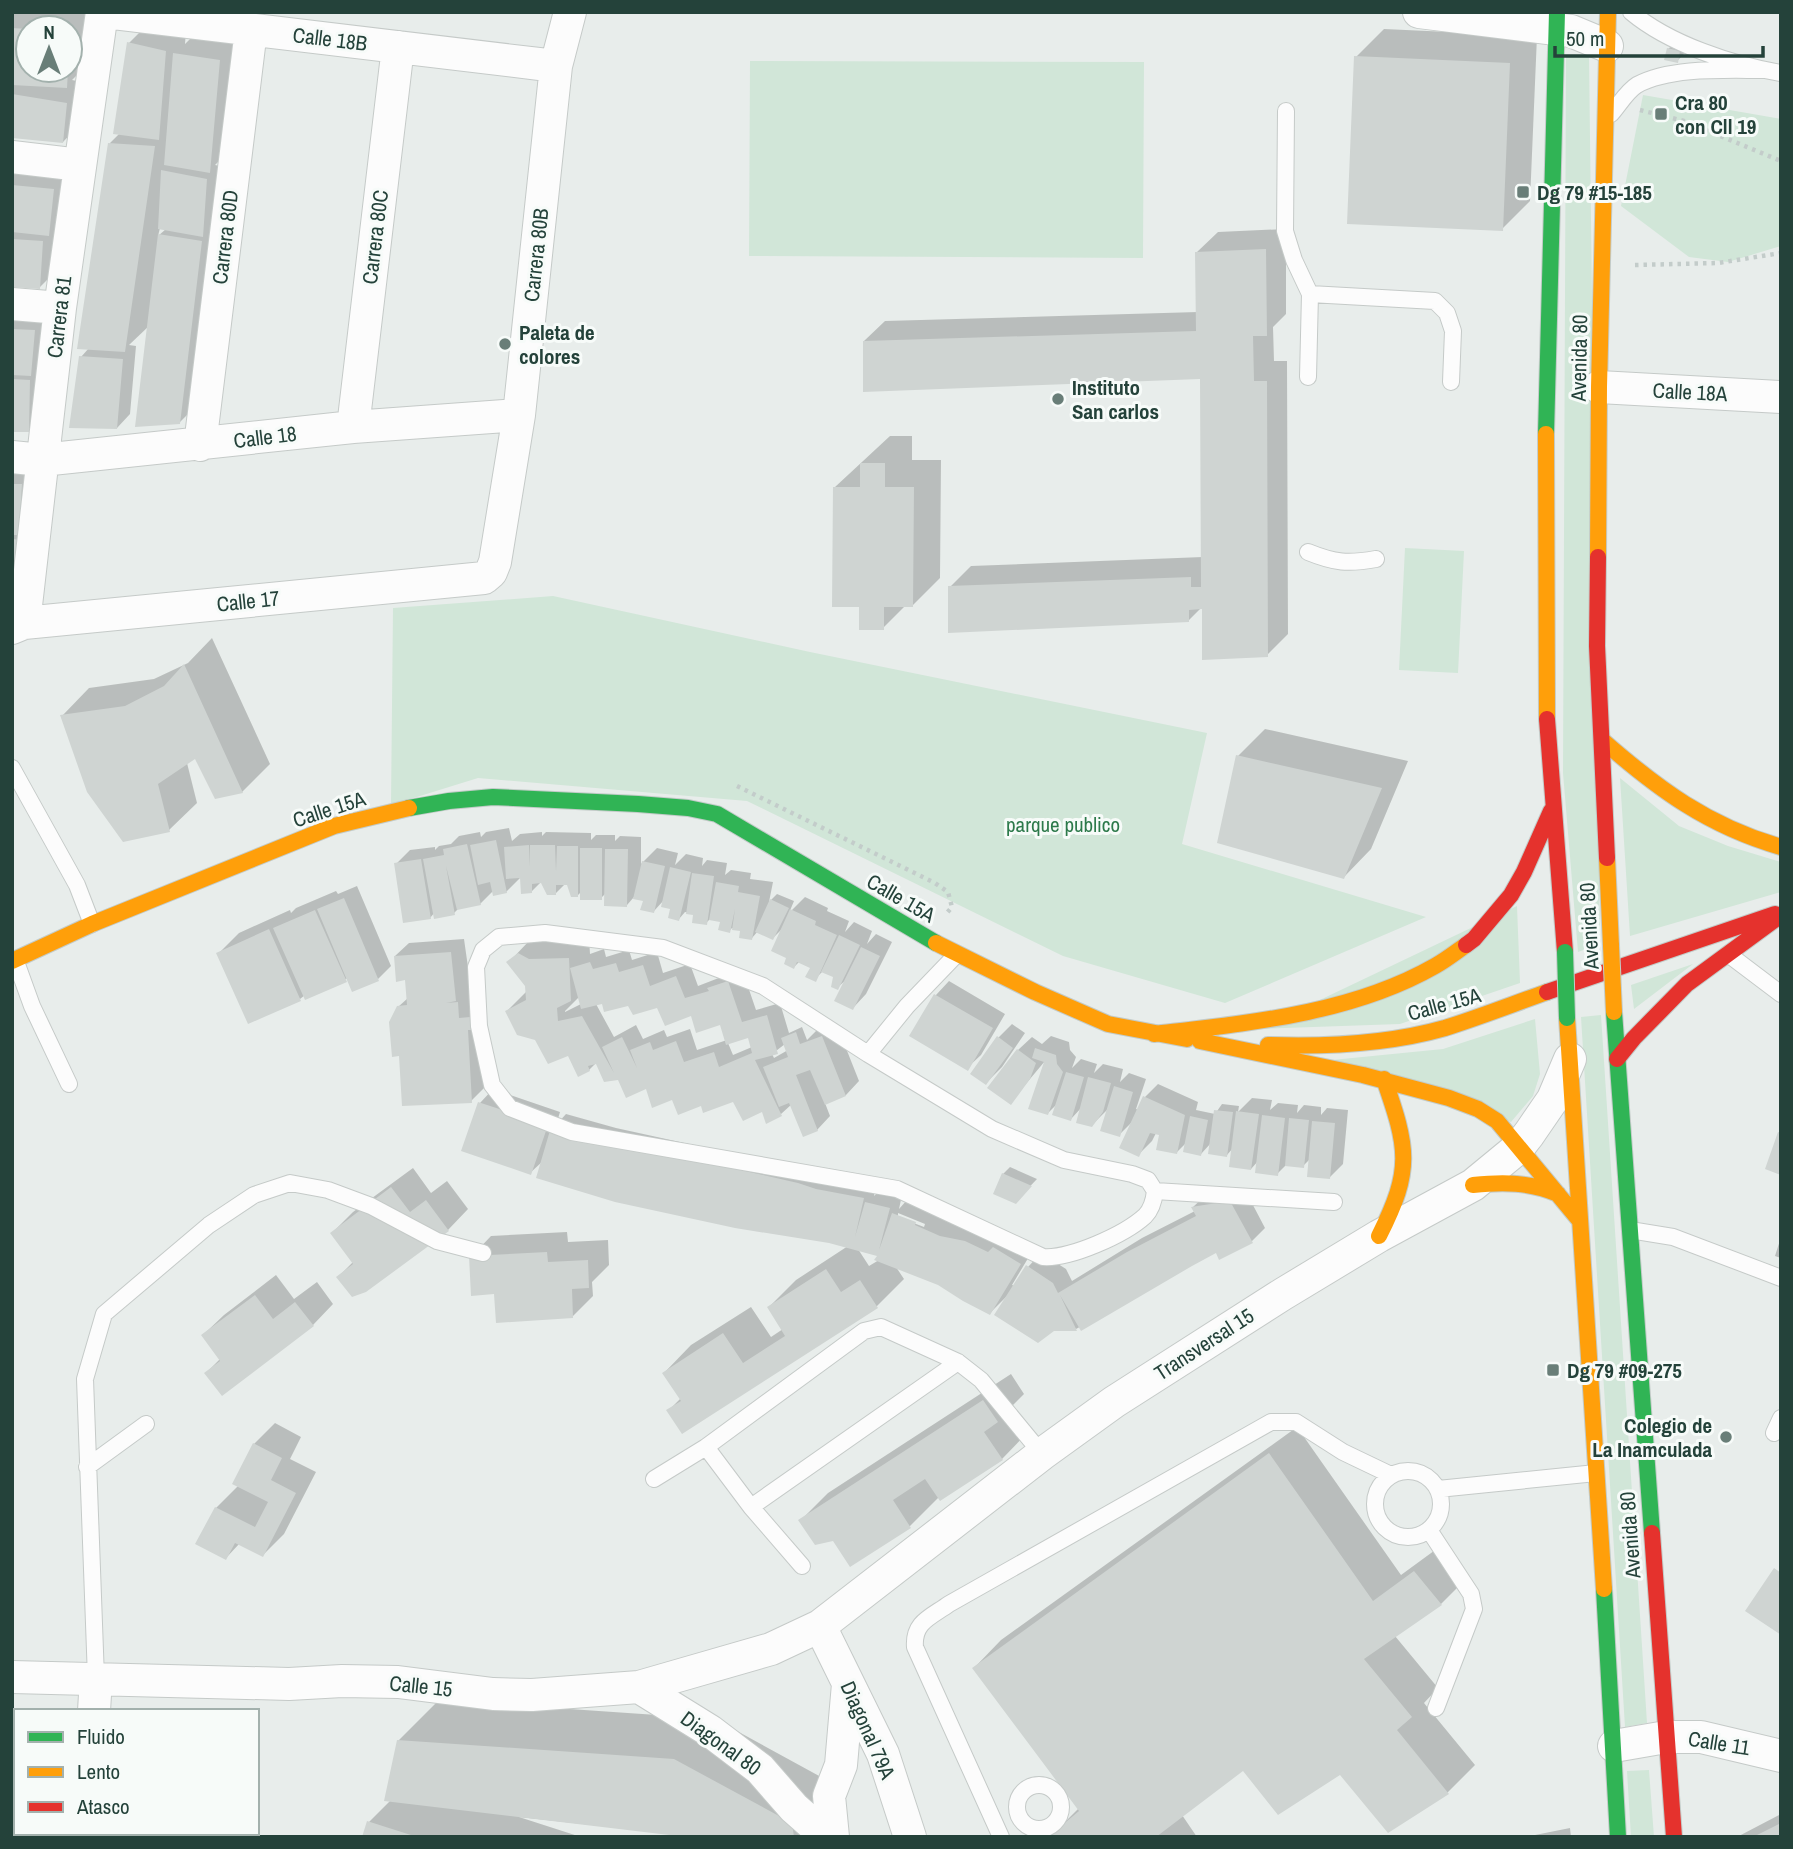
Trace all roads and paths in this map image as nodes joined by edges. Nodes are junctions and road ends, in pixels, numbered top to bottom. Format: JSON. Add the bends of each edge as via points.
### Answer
{"nodes":[{"id":1,"x":103,"y":12,"type":"edge"},
{"id":2,"x":570,"y":12,"type":"edge"},
{"id":3,"x":1419,"y":12,"type":"edge"},
{"id":4,"x":1608,"y":12,"type":"edge"},
{"id":5,"x":1631,"y":12,"type":"edge"},
{"id":6,"x":1557,"y":21,"type":"edge"},
{"id":7,"x":251,"y":30,"type":"junction"},
{"id":8,"x":1607,"y":46,"type":"junction"},
{"id":9,"x":398,"y":47,"type":"junction"},
{"id":10,"x":556,"y":66,"type":"junction"},
{"id":11,"x":1762,"y":70,"type":"junction"},
{"id":12,"x":1781,"y":73,"type":"edge"},
{"id":13,"x":1629,"y":107,"type":"dead end"},
{"id":14,"x":1286,"y":111,"type":"dead end"},
{"id":15,"x":1605,"y":121,"type":"junction"},
{"id":16,"x":12,"y":157,"type":"edge"},
{"id":17,"x":1781,"y":161,"type":"edge"},
{"id":18,"x":80,"y":165,"type":"junction"},
{"id":19,"x":1781,"y":253,"type":"edge"},
{"id":20,"x":1629,"y":265,"type":"dead end"},
{"id":21,"x":1310,"y":293,"type":"junction"},
{"id":22,"x":12,"y":304,"type":"edge"},
{"id":23,"x":60,"y":308,"type":"junction"},
{"id":24,"x":1308,"y":377,"type":"dead end"},
{"id":25,"x":1451,"y":382,"type":"dead end"},
{"id":26,"x":1599,"y":387,"type":"junction"},
{"id":27,"x":1781,"y":397,"type":"edge"},
{"id":28,"x":519,"y":415,"type":"junction"},
{"id":29,"x":353,"y":426,"type":"junction"},
{"id":30,"x":200,"y":444,"type":"junction"},
{"id":31,"x":27,"y":459,"type":"edge"},
{"id":32,"x":1308,"y":552,"type":"dead end"},
{"id":33,"x":1376,"y":559,"type":"dead end"},
{"id":34,"x":484,"y":578,"type":"joint"},
{"id":35,"x":16,"y":624,"type":"edge"},
{"id":36,"x":1602,"y":740,"type":"junction"},
{"id":37,"x":12,"y":768,"type":"edge"},
{"id":38,"x":1553,"y":806,"type":"junction"},
{"id":39,"x":1781,"y":847,"type":"edge"},
{"id":40,"x":1781,"y":914,"type":"edge"},
{"id":41,"x":92,"y":924,"type":"junction"},
{"id":42,"x":959,"y":952,"type":"junction"},
{"id":43,"x":1728,"y":954,"type":"junction"},
{"id":44,"x":13,"y":960,"type":"edge"},
{"id":45,"x":1781,"y":994,"type":"edge"},
{"id":46,"x":1154,"y":1034,"type":"junction"},
{"id":47,"x":1200,"y":1041,"type":"junction"},
{"id":48,"x":868,"y":1054,"type":"junction"},
{"id":49,"x":1570,"y":1057,"type":"junction"},
{"id":50,"x":1617,"y":1059,"type":"junction"},
{"id":51,"x":1384,"y":1079,"type":"junction"},
{"id":52,"x":69,"y":1084,"type":"dead end"},
{"id":53,"x":1518,"y":1148,"type":"junction"},
{"id":54,"x":1473,"y":1185,"type":"junction"},
{"id":55,"x":1155,"y":1191,"type":"junction"},
{"id":56,"x":1558,"y":1194,"type":"junction"},
{"id":57,"x":1334,"y":1202,"type":"dead end"},
{"id":58,"x":1580,"y":1221,"type":"junction"},
{"id":59,"x":1630,"y":1230,"type":"junction"},
{"id":60,"x":1379,"y":1236,"type":"junction"},
{"id":61,"x":483,"y":1253,"type":"dead end"},
{"id":62,"x":1781,"y":1278,"type":"edge"},
{"id":63,"x":958,"y":1362,"type":"junction"},
{"id":64,"x":146,"y":1424,"type":"dead end"},
{"id":65,"x":706,"y":1447,"type":"junction"},
{"id":66,"x":1042,"y":1454,"type":"junction"},
{"id":67,"x":87,"y":1467,"type":"junction"},
{"id":68,"x":1596,"y":1473,"type":"junction"},
{"id":69,"x":1391,"y":1475,"type":"junction"},
{"id":70,"x":654,"y":1479,"type":"dead end"},
{"id":71,"x":1438,"y":1489,"type":"junction"},
{"id":72,"x":751,"y":1507,"type":"junction"},
{"id":73,"x":1429,"y":1530,"type":"junction"},
{"id":74,"x":802,"y":1566,"type":"dead end"},
{"id":75,"x":820,"y":1626,"type":"junction"},
{"id":76,"x":12,"y":1677,"type":"edge"},
{"id":77,"x":96,"y":1678,"type":"junction"},
{"id":78,"x":848,"y":1684,"type":"junction"},
{"id":79,"x":639,"y":1687,"type":"junction"},
{"id":80,"x":1436,"y":1708,"type":"dead end"},
{"id":81,"x":94,"y":1709,"type":"edge"},
{"id":82,"x":1666,"y":1737,"type":"junction"},
{"id":83,"x":1614,"y":1746,"type":"junction"},
{"id":84,"x":883,"y":1755,"type":"junction"},
{"id":85,"x":1781,"y":1756,"type":"edge"},
{"id":86,"x":841,"y":1765,"type":"junction"},
{"id":87,"x":1017,"y":1810,"type":"dead end"},
{"id":88,"x":993,"y":1820,"type":"junction"},
{"id":89,"x":827,"y":1837,"type":"edge"},
{"id":90,"x":833,"y":1837,"type":"edge"},
{"id":91,"x":910,"y":1837,"type":"edge"},
{"id":92,"x":1001,"y":1837,"type":"edge"},
{"id":93,"x":1618,"y":1837,"type":"edge"},
{"id":94,"x":1674,"y":1837,"type":"edge"}],
"edges":[{"from":1,"to":7,"type":"street","name":"Calle 18B"},
{"from":1,"to":18,"type":"street","name":"Carrera 81"},
{"from":2,"to":10,"type":"street","name":"Carrera 80B"},
{"from":3,"to":6,"type":"street"},
{"from":4,"to":8,"type":"main road","name":"Avenida 80"},
{"from":5,"to":11,"type":"lane","via":[[1668,36]]},
{"from":6,"to":8,"type":"street"},
{"from":6,"to":38,"type":"main road","name":"Avenida 80","via":[[1546,413],[1546,665]]},
{"from":7,"to":9,"type":"street","name":"Calle 18B"},
{"from":7,"to":30,"type":"street","name":"Carrera 80D"},
{"from":8,"to":15,"type":"main road","name":"Avenida 80"},
{"from":9,"to":10,"type":"street","name":"Calle 18B"},
{"from":9,"to":29,"type":"street","name":"Carrera 80C"},
{"from":10,"to":28,"type":"street","name":"Carrera 80B"},
{"from":11,"to":12,"type":"lane"},
{"from":11,"to":15,"type":"lane","via":[[1710,70],[1660,77],[1635,86]]},
{"from":13,"to":17,"type":"path","via":[[1684,121]]},
{"from":14,"to":21,"type":"lane","via":[[1285,231]]},
{"from":15,"to":26,"type":"main road","name":"Avenida 80"},
{"from":16,"to":18,"type":"street"},
{"from":18,"to":23,"type":"street","name":"Carrera 81"},
{"from":19,"to":20,"type":"path","via":[[1718,263]]},
{"from":21,"to":24,"type":"lane"},
{"from":21,"to":25,"type":"lane","via":[[1435,301],[1447,313],[1453,331]]},
{"from":22,"to":23,"type":"street"},
{"from":23,"to":31,"type":"street","name":"Carrera 81"},
{"from":26,"to":27,"type":"street","name":"Calle 18A"},
{"from":26,"to":36,"type":"main road","name":"Avenida 80","via":[[1597,646]]},
{"from":28,"to":29,"type":"street","name":"Calle 18"},
{"from":28,"to":34,"type":"street","name":"Carrera 80B","via":[[495,562]]},
{"from":29,"to":30,"type":"street","name":"Calle 18"},
{"from":30,"to":31,"type":"street","name":"Calle 18"},
{"from":31,"to":35,"type":"street","name":"Carrera 81"},
{"from":32,"to":33,"type":"lane","via":[[1348,564]]},
{"from":34,"to":35,"type":"street","name":"Calle 17"},
{"from":36,"to":39,"type":"main road","via":[[1664,793],[1700,816]]},
{"from":36,"to":50,"type":"main road","name":"Avenida 80","bridge":true},
{"from":37,"to":41,"type":"lane","via":[[77,885]]},
{"from":38,"to":46,"type":"main road","via":[[1504,906],[1480,934],[1449,958],[1411,979],[1323,1007]]},
{"from":38,"to":49,"type":"main road","name":"Avenida 80","bridge":true},
{"from":40,"to":43,"type":"main road"},
{"from":40,"to":47,"type":"main road","name":"Calle 15A","via":[[1409,1037],[1324,1045]]},
{"from":41,"to":42,"type":"main road","name":"Calle 15A","via":[[334,826],[387,812],[494,797],[638,804],[717,814],[926,938]]},
{"from":41,"to":44,"type":"main road","name":"Calle 15A"},
{"from":42,"to":46,"type":"main road","name":"Calle 15A","via":[[1071,1009],[1108,1024]]},
{"from":42,"to":48,"type":"lane","via":[[906,1006]]},
{"from":43,"to":45,"type":"lane"},
{"from":43,"to":50,"type":"main road","via":[[1687,984]]},
{"from":44,"to":52,"type":"lane"},
{"from":46,"to":47,"type":"main road","name":"Calle 15A"},
{"from":47,"to":51,"type":"main road"},
{"from":48,"to":55,"type":"lane","via":[[992,1129],[1064,1160],[1148,1180]]},
{"from":48,"to":55,"type":"lane","via":[[763,986],[663,948],[545,933],[499,937],[483,950],[476,967],[479,1026],[492,1085],[510,1108],[572,1132],[897,1189],[1043,1257],[1092,1247],[1130,1226],[1154,1203]]},
{"from":49,"to":53,"type":"street","name":"Transversal 15","via":[[1548,1107]]},
{"from":49,"to":58,"type":"main road","name":"Avenida 80"},
{"from":50,"to":59,"type":"main road","name":"Avenida 80"},
{"from":51,"to":53,"type":"main road","via":[[1483,1110]]},
{"from":51,"to":60,"type":"main road","via":[[1404,1146],[1398,1192]]},
{"from":53,"to":54,"type":"street","name":"Transversal 15"},
{"from":53,"to":56,"type":"main road"},
{"from":54,"to":56,"type":"main road","via":[[1528,1183]]},
{"from":54,"to":60,"type":"street","name":"Transversal 15"},
{"from":55,"to":57,"type":"lane"},
{"from":56,"to":58,"type":"main road"},
{"from":58,"to":68,"type":"main road","name":"Avenida 80"},
{"from":59,"to":62,"type":"lane","via":[[1673,1237]]},
{"from":59,"to":82,"type":"main road","name":"Avenida 80"},
{"from":60,"to":66,"type":"street","name":"Transversal 15","via":[[1114,1402]]},
{"from":61,"to":67,"type":"lane","via":[[437,1241],[372,1206],[328,1190],[290,1183],[254,1195],[209,1225],[104,1314],[85,1379]]},
{"from":63,"to":65,"type":"lane","via":[[881,1327],[864,1331]]},
{"from":63,"to":66,"type":"lane","via":[[981,1380]]},
{"from":63,"to":72,"type":"lane"},
{"from":64,"to":67,"type":"lane"},
{"from":65,"to":70,"type":"lane"},
{"from":65,"to":72,"type":"lane"},
{"from":66,"to":75,"type":"street","name":"Transversal 15"},
{"from":67,"to":77,"type":"lane"},
{"from":68,"to":71,"type":"lane"},
{"from":68,"to":83,"type":"main road","name":"Avenida 80"},
{"from":69,"to":71,"type":"lane","via":[[1401,1471],[1423,1474]]},
{"from":69,"to":73,"type":"lane","via":[[1382,1482],[1374,1502],[1379,1523],[1408,1538]]},
{"from":69,"to":88,"type":"lane","via":[[1296,1422],[1271,1422],[920,1624],[914,1634],[915,1647]]},
{"from":71,"to":73,"type":"lane","via":[[1441,1511]]},
{"from":72,"to":74,"type":"lane"},
{"from":73,"to":80,"type":"lane","via":[[1471,1594],[1474,1609]]},
{"from":75,"to":78,"type":"street","name":"Diagonal 79A"},
{"from":75,"to":79,"type":"street","name":"Calle 15","via":[[771,1649]]},
{"from":76,"to":77,"type":"street","name":"Calle 15"},
{"from":77,"to":79,"type":"street","name":"Calle 15","via":[[398,1682],[532,1695]]},
{"from":77,"to":81,"type":"street"},
{"from":78,"to":84,"type":"street","name":"Diagonal 79A"},
{"from":78,"to":86,"type":"street"},
{"from":79,"to":89,"type":"street","name":"Diagonal 80","via":[[760,1769]]},
{"from":82,"to":83,"type":"street","name":"Calle 11"},
{"from":82,"to":85,"type":"street","name":"Calle 11","via":[[1701,1737]]},
{"from":82,"to":94,"type":"main road","name":"Avenida 80"},
{"from":83,"to":93,"type":"main road","name":"Avenida 80"},
{"from":84,"to":86,"type":"street"},
{"from":84,"to":91,"type":"street","name":"Diagonal 79A"},
{"from":86,"to":90,"type":"street","via":[[829,1797]]},
{"from":87,"to":88,"type":"lane"},
{"from":88,"to":92,"type":"lane"}]}
